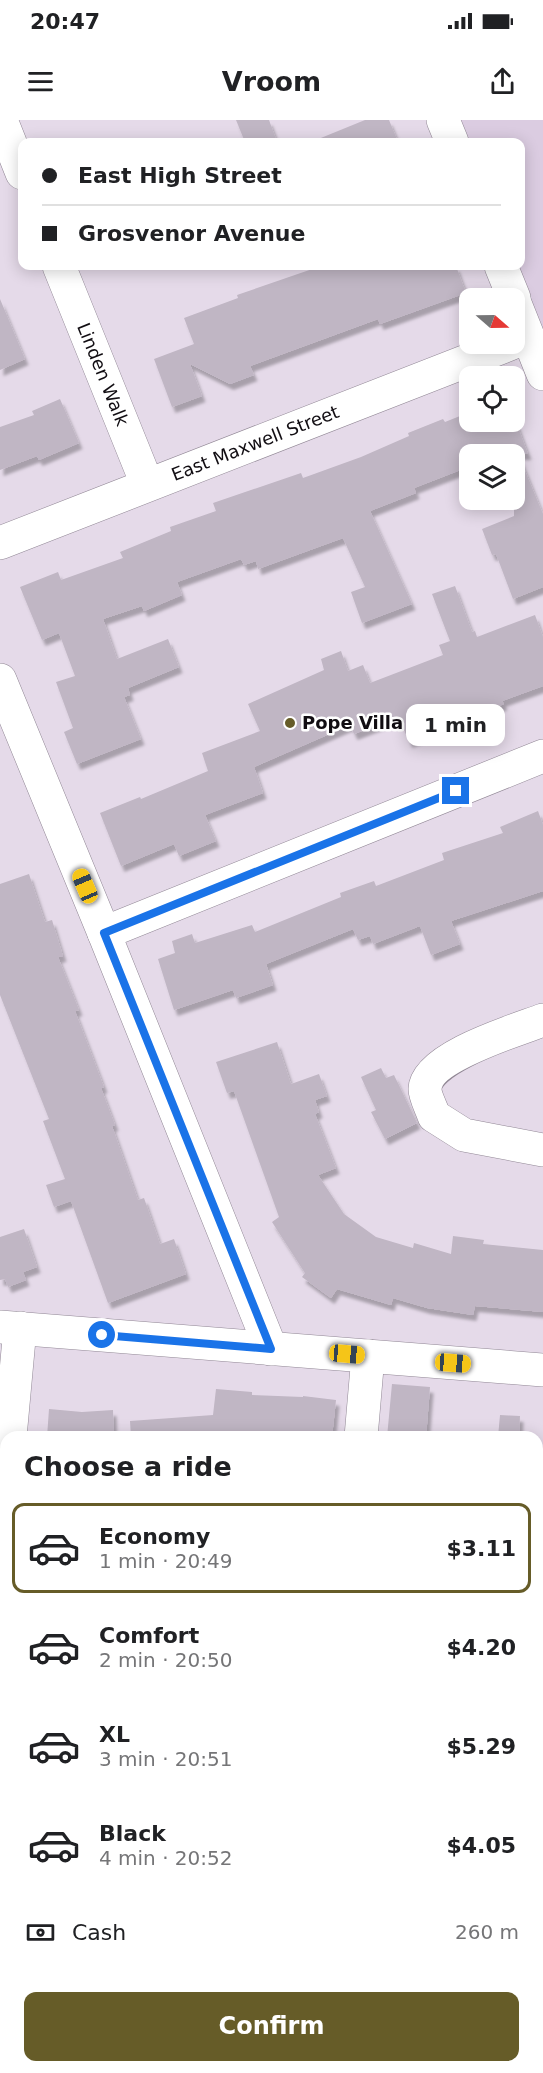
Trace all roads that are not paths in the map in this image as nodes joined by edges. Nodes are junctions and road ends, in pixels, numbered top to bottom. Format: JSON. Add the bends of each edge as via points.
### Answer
{"nodes":[{"id":1,"x":1,"y":120,"type":"edge"},
{"id":2,"x":443,"y":120,"type":"edge"},
{"id":3,"x":450,"y":138,"type":"edge"},
{"id":4,"x":18,"y":163,"type":"edge"},
{"id":5,"x":61,"y":270,"type":"edge"},
{"id":6,"x":503,"y":270,"type":"edge"},
{"id":7,"x":509,"y":288,"type":"edge"},
{"id":8,"x":525,"y":340,"type":"edge"},
{"id":9,"x":483,"y":354,"type":"edge"},
{"id":10,"x":543,"y":374,"type":"edge"},
{"id":11,"x":147,"y":484,"type":"junction"},
{"id":12,"x":0,"y":543,"type":"edge"},
{"id":13,"x":0,"y":680,"type":"edge"},
{"id":14,"x":543,"y":756,"type":"edge"},
{"id":15,"x":104,"y":933,"type":"junction"},
{"id":16,"x":543,"y":1020,"type":"edge"},
{"id":17,"x":543,"y":1150,"type":"edge"},
{"id":18,"x":10,"y":1328,"type":"edge"},
{"id":19,"x":271,"y":1349,"type":"junction"},
{"id":20,"x":368,"y":1356,"type":"junction"},
{"id":21,"x":543,"y":1370,"type":"edge"},
{"id":22,"x":10,"y":1431,"type":"edge"},
{"id":23,"x":362,"y":1431,"type":"edge"}],
"edges":[{"from":1,"to":4,"type":"street"},
{"from":2,"to":3,"type":"street"},
{"from":5,"to":11,"type":"street","name":"Linden Walk"},
{"from":6,"to":7,"type":"street"},
{"from":8,"to":10,"type":"street"},
{"from":9,"to":11,"type":"street","name":"East Maxwell Street"},
{"from":11,"to":12,"type":"street","name":"East Maxwell Street"},
{"from":13,"to":15,"type":"street"},
{"from":14,"to":15,"type":"street"},
{"from":15,"to":19,"type":"street"},
{"from":16,"to":17,"type":"street","via":[[456,1054],[431,1073],[425,1089],[434,1116],[464,1135]]},
{"from":18,"to":19,"type":"street"},
{"from":18,"to":22,"type":"street"},
{"from":19,"to":20,"type":"street"},
{"from":20,"to":21,"type":"street"},
{"from":20,"to":23,"type":"street"}]}
